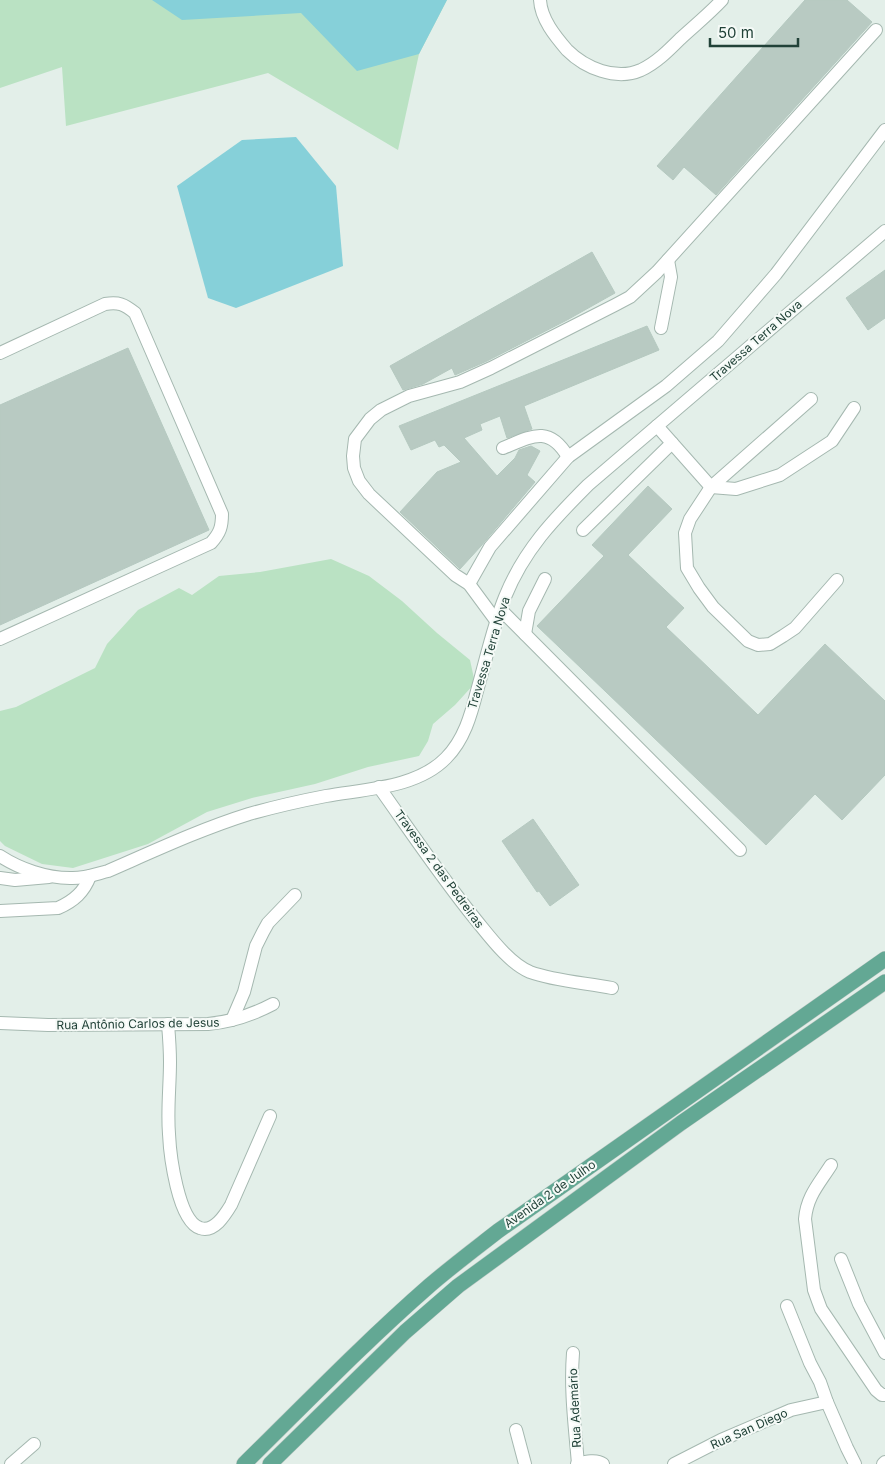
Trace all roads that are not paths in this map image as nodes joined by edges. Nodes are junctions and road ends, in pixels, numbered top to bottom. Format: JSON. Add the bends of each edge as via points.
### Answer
{"nodes":[{"id":1,"x":540,"y":0,"type":"edge"},
{"id":2,"x":722,"y":0,"type":"edge"},
{"id":3,"x":876,"y":30,"type":"dead end"},
{"id":4,"x":885,"y":130,"type":"edge"},
{"id":5,"x":885,"y":230,"type":"edge"},
{"id":6,"x":668,"y":260,"type":"junction"},
{"id":7,"x":661,"y":328,"type":"dead end"},
{"id":8,"x":0,"y":353,"type":"edge"},
{"id":9,"x":811,"y":399,"type":"dead end"},
{"id":10,"x":854,"y":408,"type":"dead end"},
{"id":11,"x":657,"y":426,"type":"junction"},
{"id":12,"x":672,"y":443,"type":"junction"},
{"id":13,"x":503,"y":448,"type":"dead end"},
{"id":14,"x":568,"y":457,"type":"junction"},
{"id":15,"x":711,"y":487,"type":"junction"},
{"id":16,"x":583,"y":530,"type":"dead end"},
{"id":17,"x":545,"y":578,"type":"dead end"},
{"id":18,"x":837,"y":580,"type":"dead end"},
{"id":19,"x":469,"y":584,"type":"junction"},
{"id":20,"x":499,"y":616,"type":"junction"},
{"id":21,"x":525,"y":634,"type":"junction"},
{"id":22,"x":0,"y":639,"type":"edge"},
{"id":23,"x":380,"y":787,"type":"junction"},
{"id":24,"x":740,"y":850,"type":"dead end"},
{"id":25,"x":0,"y":856,"type":"edge"},
{"id":26,"x":90,"y":876,"type":"junction"},
{"id":27,"x":54,"y":877,"type":"junction"},
{"id":28,"x":0,"y":878,"type":"edge"},
{"id":29,"x":295,"y":896,"type":"dead end"},
{"id":30,"x":0,"y":911,"type":"edge"},
{"id":31,"x":885,"y":959,"type":"edge"},
{"id":32,"x":885,"y":982,"type":"edge"},
{"id":33,"x":612,"y":988,"type":"dead end"},
{"id":34,"x":272,"y":1004,"type":"dead end"},
{"id":35,"x":232,"y":1020,"type":"junction"},
{"id":36,"x":0,"y":1023,"type":"edge"},
{"id":37,"x":168,"y":1024,"type":"junction"},
{"id":38,"x":270,"y":1116,"type":"dead end"},
{"id":39,"x":831,"y":1165,"type":"dead end"},
{"id":40,"x":841,"y":1259,"type":"dead end"},
{"id":41,"x":787,"y":1306,"type":"dead end"},
{"id":42,"x":573,"y":1353,"type":"dead end"},
{"id":43,"x":885,"y":1353,"type":"edge"},
{"id":44,"x":885,"y":1395,"type":"edge"},
{"id":45,"x":827,"y":1402,"type":"junction"},
{"id":46,"x":516,"y":1430,"type":"dead end"},
{"id":47,"x":34,"y":1444,"type":"dead end"},
{"id":48,"x":699,"y":1458,"type":"edge"},
{"id":49,"x":11,"y":1464,"type":"edge"},
{"id":50,"x":244,"y":1464,"type":"edge"},
{"id":51,"x":270,"y":1464,"type":"edge"},
{"id":52,"x":525,"y":1464,"type":"edge"},
{"id":53,"x":578,"y":1464,"type":"edge"},
{"id":54,"x":604,"y":1464,"type":"edge"},
{"id":55,"x":674,"y":1464,"type":"edge"},
{"id":56,"x":855,"y":1464,"type":"edge"}],
"edges":[{"from":1,"to":2,"type":"street","via":[[540,7],[554,35],[570,53],[592,68],[621,74],[640,71],[657,61]]},
{"from":3,"to":6,"type":"street"},
{"from":4,"to":14,"type":"street","via":[[776,274],[718,341],[666,386]]},
{"from":5,"to":11,"type":"street","name":"Travessa Terra Nova"},
{"from":6,"to":7,"type":"street","via":[[671,277]]},
{"from":6,"to":19,"type":"street","via":[[644,285],[615,306],[460,382],[409,396],[381,410],[356,439],[354,468],[369,494]]},
{"from":8,"to":22,"type":"street","via":[[105,304],[116,302],[126,306],[135,313],[222,514],[222,525],[211,543]]},
{"from":9,"to":15,"type":"street"},
{"from":10,"to":15,"type":"street","via":[[832,441],[780,474],[736,488]]},
{"from":11,"to":12,"type":"street"},
{"from":11,"to":20,"type":"street","name":"Travessa Terra Nova","via":[[588,485],[547,527],[518,570]]},
{"from":12,"to":15,"type":"street"},
{"from":12,"to":16,"type":"street"},
{"from":13,"to":14,"type":"street","via":[[531,436],[548,437],[561,445]]},
{"from":14,"to":19,"type":"street","via":[[490,547]]},
{"from":15,"to":18,"type":"street","via":[[690,519],[686,533],[688,568],[713,606],[748,640],[770,644],[795,628]]},
{"from":17,"to":21,"type":"street","via":[[529,611]]},
{"from":19,"to":20,"type":"street"},
{"from":20,"to":21,"type":"street"},
{"from":20,"to":23,"type":"street","name":"Travessa Terra Nova","via":[[471,715],[455,747],[441,763],[421,776]]},
{"from":21,"to":24,"type":"street"},
{"from":23,"to":26,"type":"street","name":"Travessa Terra Nova","via":[[299,801],[247,815]]},
{"from":23,"to":33,"type":"street","name":"Travessa 2 das Pedreiras","via":[[451,889],[517,964],[548,977]]},
{"from":25,"to":27,"type":"street"},
{"from":26,"to":27,"type":"street","name":"Travessa Terra Nova"},
{"from":26,"to":30,"type":"street","via":[[87,885],[74,899],[58,908]]},
{"from":27,"to":28,"type":"street"},
{"from":29,"to":35,"type":"street","via":[[263,932]]},
{"from":31,"to":50,"type":"main road","name":"Avenida 2 de Julho","via":[[476,1248],[358,1351]]},
{"from":32,"to":51,"type":"main road","name":"Avenida 2 de Julho","via":[[458,1286],[405,1332]]},
{"from":34,"to":35,"type":"street","name":"Rua Antônio Carlos de Jesus"},
{"from":35,"to":37,"type":"street","name":"Rua Antônio Carlos de Jesus"},
{"from":36,"to":37,"type":"street","name":"Rua Antônio Carlos de Jesus"},
{"from":37,"to":38,"type":"street","via":[[168,1134],[174,1178],[186,1215],[197,1228],[212,1227],[225,1215]]},
{"from":39,"to":44,"type":"street","via":[[808,1200],[804,1219],[814,1290],[827,1316],[876,1390]]},
{"from":40,"to":43,"type":"street","via":[[858,1304]]},
{"from":41,"to":45,"type":"street"},
{"from":42,"to":53,"type":"street","name":"Rua Ademário","via":[[571,1386]]},
{"from":45,"to":48,"type":"street","name":"Rua San Diego","via":[[791,1410],[721,1440]]},
{"from":45,"to":56,"type":"street"},
{"from":46,"to":52,"type":"street"},
{"from":47,"to":49,"type":"street"},
{"from":48,"to":55,"type":"street","name":"Rua San Diego"},
{"from":53,"to":54,"type":"street"}]}
